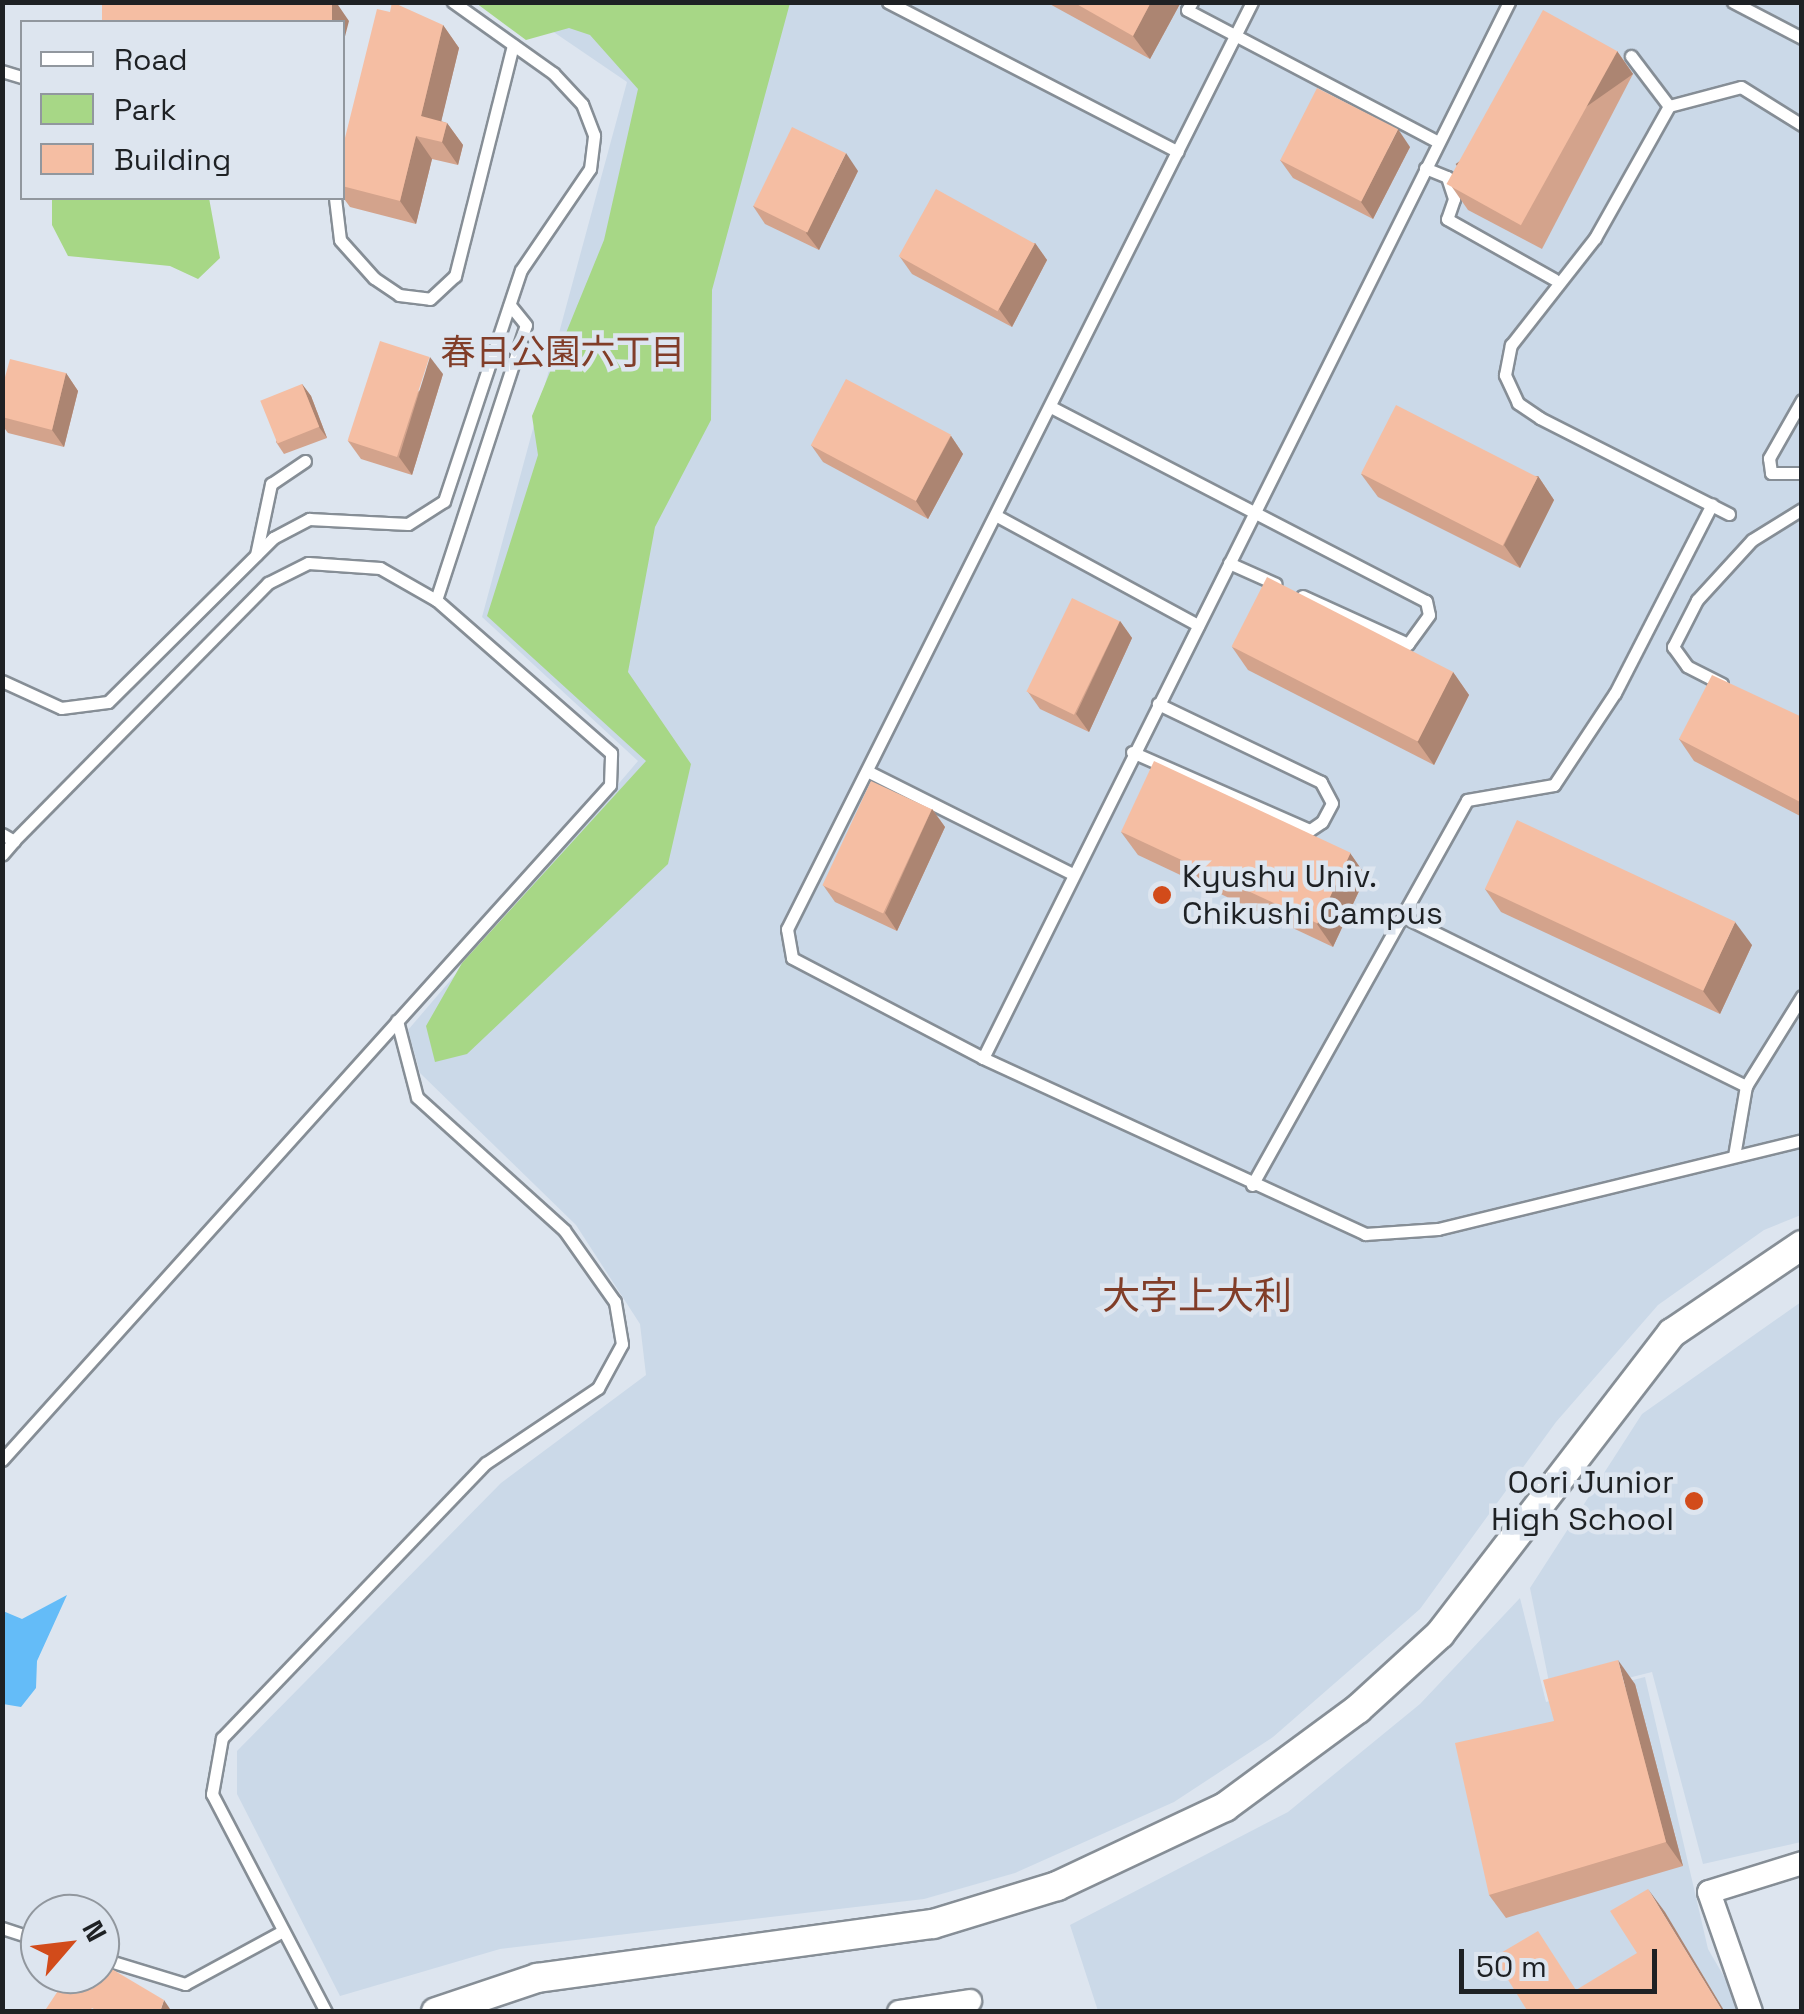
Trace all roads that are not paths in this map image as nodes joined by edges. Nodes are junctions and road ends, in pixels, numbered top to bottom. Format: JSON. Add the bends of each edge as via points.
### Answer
{"nodes":[{"id":1,"x":453,"y":2,"type":"edge"},
{"id":2,"x":888,"y":2,"type":"edge"},
{"id":3,"x":1192,"y":2,"type":"edge"},
{"id":4,"x":1252,"y":2,"type":"edge"},
{"id":5,"x":1509,"y":2,"type":"edge"},
{"id":6,"x":1734,"y":2,"type":"edge"},
{"id":7,"x":1235,"y":37,"type":"junction"},
{"id":8,"x":1802,"y":38,"type":"edge"},
{"id":9,"x":513,"y":45,"type":"junction"},
{"id":10,"x":1631,"y":56,"type":"dead end"},
{"id":11,"x":1669,"y":106,"type":"junction"},
{"id":12,"x":1802,"y":125,"type":"edge"},
{"id":13,"x":1438,"y":142,"type":"junction"},
{"id":14,"x":1178,"y":152,"type":"junction"},
{"id":15,"x":1425,"y":168,"type":"junction"},
{"id":16,"x":335,"y":200,"type":"edge"},
{"id":17,"x":1554,"y":279,"type":"junction"},
{"id":18,"x":510,"y":304,"type":"junction"},
{"id":19,"x":1802,"y":400,"type":"edge"},
{"id":20,"x":1051,"y":406,"type":"junction"},
{"id":21,"x":305,"y":461,"type":"dead end"},
{"id":22,"x":1802,"y":474,"type":"edge"},
{"id":23,"x":1712,"y":504,"type":"junction"},
{"id":24,"x":1254,"y":509,"type":"junction"},
{"id":25,"x":1802,"y":509,"type":"edge"},
{"id":26,"x":1728,"y":514,"type":"dead end"},
{"id":27,"x":997,"y":516,"type":"junction"},
{"id":28,"x":256,"y":555,"type":"junction"},
{"id":29,"x":1229,"y":563,"type":"junction"},
{"id":30,"x":436,"y":600,"type":"junction"},
{"id":31,"x":1198,"y":625,"type":"junction"},
{"id":32,"x":2,"y":682,"type":"edge"},
{"id":33,"x":1736,"y":690,"type":"edge"},
{"id":34,"x":1158,"y":704,"type":"junction"},
{"id":35,"x":1132,"y":752,"type":"junction"},
{"id":36,"x":867,"y":771,"type":"junction"},
{"id":37,"x":2,"y":834,"type":"edge"},
{"id":38,"x":14,"y":841,"type":"junction"},
{"id":39,"x":2,"y":855,"type":"edge"},
{"id":40,"x":1072,"y":872,"type":"junction"},
{"id":41,"x":1402,"y":916,"type":"junction"},
{"id":42,"x":1802,"y":996,"type":"edge"},
{"id":43,"x":397,"y":1021,"type":"junction"},
{"id":44,"x":984,"y":1058,"type":"junction"},
{"id":45,"x":1746,"y":1086,"type":"junction"},
{"id":46,"x":1802,"y":1140,"type":"edge"},
{"id":47,"x":1734,"y":1156,"type":"junction"},
{"id":48,"x":1252,"y":1185,"type":"junction"},
{"id":49,"x":1802,"y":1245,"type":"edge"},
{"id":50,"x":2,"y":1460,"type":"edge"},
{"id":51,"x":1802,"y":1863,"type":"edge"},
{"id":52,"x":283,"y":1931,"type":"junction"},
{"id":53,"x":120,"y":1964,"type":"edge"},
{"id":54,"x":970,"y":2001,"type":"dead end"},
{"id":55,"x":447,"y":2009,"type":"edge"},
{"id":56,"x":326,"y":2012,"type":"edge"},
{"id":57,"x":899,"y":2012,"type":"edge"},
{"id":58,"x":1750,"y":2012,"type":"edge"}],
"edges":[{"from":1,"to":9,"type":"lane"},
{"from":2,"to":14,"type":"lane"},
{"from":3,"to":7,"type":"lane","via":[[1188,10]]},
{"from":4,"to":7,"type":"lane"},
{"from":5,"to":13,"type":"lane"},
{"from":6,"to":8,"type":"lane"},
{"from":7,"to":13,"type":"lane"},
{"from":7,"to":14,"type":"lane"},
{"from":9,"to":16,"type":"lane","via":[[455,276],[430,299],[400,295],[374,278],[340,240]]},
{"from":9,"to":18,"type":"lane","via":[[582,104],[594,135],[590,169],[521,270]]},
{"from":10,"to":11,"type":"lane"},
{"from":11,"to":12,"type":"lane","via":[[1741,88]]},
{"from":11,"to":17,"type":"lane","via":[[1647,130],[1595,238]]},
{"from":13,"to":15,"type":"lane"},
{"from":14,"to":20,"type":"lane"},
{"from":15,"to":17,"type":"lane","via":[[1447,176],[1454,199],[1447,220]]},
{"from":15,"to":24,"type":"lane"},
{"from":17,"to":23,"type":"lane","via":[[1511,345],[1505,375],[1518,404]]},
{"from":18,"to":28,"type":"lane","via":[[444,501],[408,524],[310,519]]},
{"from":18,"to":30,"type":"lane","via":[[526,325]]},
{"from":19,"to":22,"type":"lane","via":[[1768,458],[1771,473]]},
{"from":20,"to":24,"type":"lane"},
{"from":20,"to":27,"type":"lane"},
{"from":21,"to":28,"type":"lane","via":[[271,484]]},
{"from":23,"to":26,"type":"lane"},
{"from":23,"to":41,"type":"lane","via":[[1615,694],[1554,784],[1467,800]]},
{"from":24,"to":29,"type":"lane"},
{"from":24,"to":29,"type":"lane","via":[[1426,600],[1430,615],[1408,644]]},
{"from":25,"to":33,"type":"lane","via":[[1752,540],[1697,600],[1673,647],[1687,666]]},
{"from":27,"to":31,"type":"lane"},
{"from":27,"to":36,"type":"lane"},
{"from":28,"to":32,"type":"lane","via":[[108,702],[61,708],[20,682]]},
{"from":29,"to":31,"type":"lane"},
{"from":30,"to":38,"type":"lane","via":[[380,568],[308,563],[268,583]]},
{"from":30,"to":43,"type":"lane","via":[[611,753],[613,770]]},
{"from":31,"to":34,"type":"lane"},
{"from":34,"to":35,"type":"lane"},
{"from":34,"to":35,"type":"lane","via":[[1322,782],[1332,804],[1310,830]]},
{"from":35,"to":40,"type":"lane"},
{"from":36,"to":40,"type":"lane"},
{"from":36,"to":44,"type":"lane","via":[[787,929],[792,958]]},
{"from":37,"to":38,"type":"lane"},
{"from":38,"to":39,"type":"lane"},
{"from":40,"to":44,"type":"lane"},
{"from":41,"to":45,"type":"lane"},
{"from":41,"to":48,"type":"lane"},
{"from":42,"to":45,"type":"lane"},
{"from":43,"to":50,"type":"lane"},
{"from":43,"to":52,"type":"lane","via":[[417,1097],[564,1230],[615,1302],[622,1344],[598,1388],[486,1464],[222,1738],[212,1794]]},
{"from":44,"to":48,"type":"lane"},
{"from":45,"to":47,"type":"lane"},
{"from":46,"to":47,"type":"lane"},
{"from":47,"to":48,"type":"lane","via":[[1438,1228],[1365,1234]]},
{"from":49,"to":55,"type":"street","via":[[1672,1333],[1440,1634],[1358,1709],[1225,1807],[1057,1886],[933,1924],[536,1978]]},
{"from":51,"to":58,"type":"street","via":[[1710,1892]]},
{"from":52,"to":53,"type":"lane","via":[[185,1984]]},
{"from":52,"to":56,"type":"lane"},
{"from":54,"to":57,"type":"street"}]}
